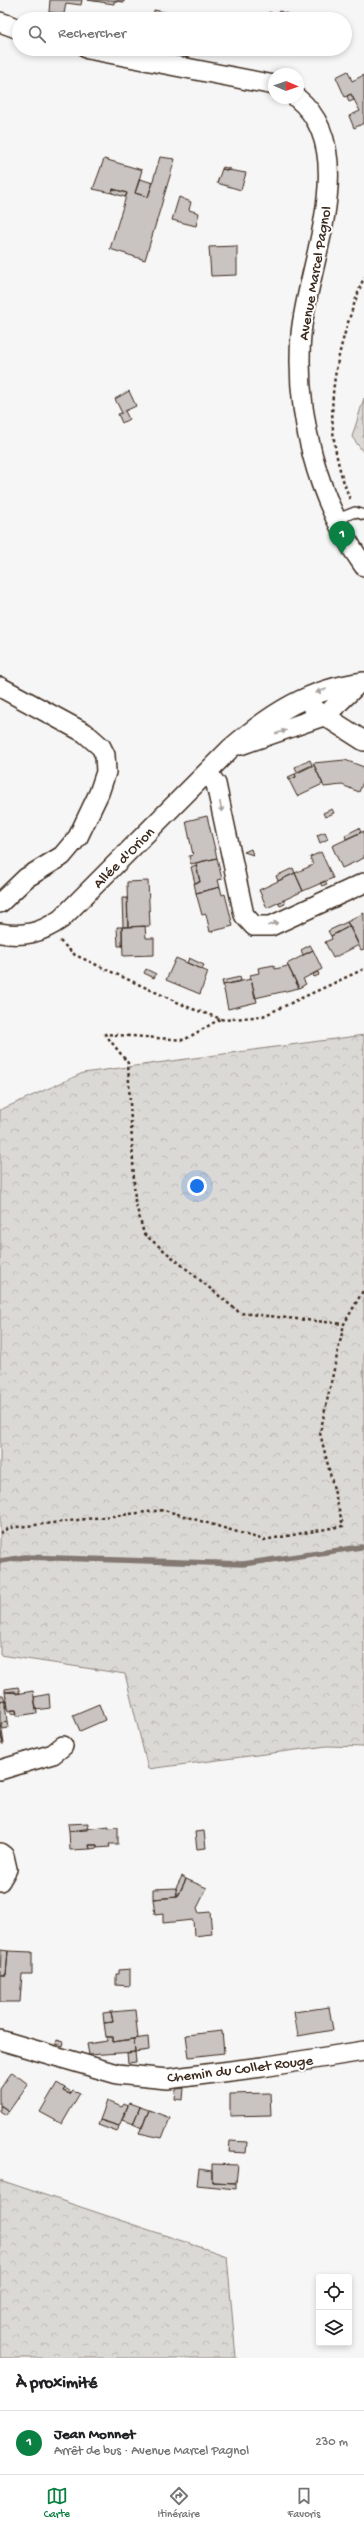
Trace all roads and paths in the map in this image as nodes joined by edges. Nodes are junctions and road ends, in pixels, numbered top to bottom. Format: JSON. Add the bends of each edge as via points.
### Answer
{"nodes":[{"id":1,"x":0,"y":22,"type":"edge"},
{"id":2,"x":12,"y":27,"type":"edge"},
{"id":3,"x":124,"y":56,"type":"edge"},
{"id":4,"x":268,"y":84,"type":"edge"},
{"id":5,"x":304,"y":103,"type":"edge"},
{"id":6,"x":364,"y":277,"type":"edge"},
{"id":7,"x":360,"y":514,"type":"edge"},
{"id":8,"x":335,"y":521,"type":"junction"},
{"id":9,"x":364,"y":566,"type":"edge"},
{"id":10,"x":361,"y":682,"type":"edge"},
{"id":11,"x":0,"y":687,"type":"edge"},
{"id":12,"x":299,"y":701,"type":"junction"},
{"id":13,"x":326,"y":716,"type":"junction"},
{"id":14,"x":364,"y":741,"type":"edge"},
{"id":15,"x":231,"y":748,"type":"junction"},
{"id":16,"x":207,"y":772,"type":"junction"},
{"id":17,"x":364,"y":883,"type":"edge"},
{"id":18,"x":0,"y":903,"type":"edge"},
{"id":19,"x":47,"y":929,"type":"junction"},
{"id":20,"x":0,"y":933,"type":"edge"},
{"id":21,"x":364,"y":969,"type":"edge"},
{"id":22,"x":220,"y":1019,"type":"junction"},
{"id":23,"x":364,"y":1289,"type":"edge"},
{"id":24,"x":344,"y":1324,"type":"junction"},
{"id":25,"x":0,"y":1533,"type":"edge"},
{"id":26,"x":63,"y":1746,"type":"dead end"},
{"id":27,"x":0,"y":1770,"type":"edge"},
{"id":28,"x":0,"y":1853,"type":"edge"},
{"id":29,"x":0,"y":1881,"type":"edge"},
{"id":30,"x":0,"y":2040,"type":"edge"},
{"id":31,"x":364,"y":2050,"type":"edge"}],
"edges":[{"from":1,"to":2,"type":"street"},
{"from":3,"to":4,"type":"street"},
{"from":5,"to":8,"type":"street","name":"Avenue Marcel Pagnol","via":[[310,108],[322,129],[329,154],[329,183],[301,333],[303,406],[311,446]]},
{"from":6,"to":7,"type":"path","via":[[346,324],[333,382],[333,436],[343,482]]},
{"from":7,"to":8,"type":"lane"},
{"from":8,"to":9,"type":"street","name":"Avenue Marcel Pagnol"},
{"from":10,"to":12,"type":"street","name":"Allée d'Orion","one_way":true,"via":[[321,690]]},
{"from":10,"to":13,"type":"street","name":"Allée d'Orion"},
{"from":11,"to":18,"type":"street","via":[[85,733],[105,754],[106,772],[97,798],[78,837],[62,856],[26,878]]},
{"from":12,"to":13,"type":"street"},
{"from":12,"to":15,"type":"street","name":"Allée d'Orion","via":[[260,723]]},
{"from":13,"to":14,"type":"street"},
{"from":15,"to":13,"type":"street","name":"Allée d'Orion","one_way":true},
{"from":15,"to":16,"type":"street","name":"Allée d'Orion"},
{"from":16,"to":17,"type":"street","one_way":true,"via":[[216,784],[244,915],[254,926],[271,926]]},
{"from":16,"to":19,"type":"street","name":"Allée d'Orion","via":[[61,919]]},
{"from":19,"to":20,"type":"street","name":"Allée d'Orion","via":[[30,935]]},
{"from":19,"to":22,"type":"path","via":[[75,955],[190,1008]]},
{"from":21,"to":22,"type":"path","via":[[263,1016]]},
{"from":22,"to":24,"type":"path","via":[[184,1040],[105,1034],[128,1063],[135,1200],[144,1234],[240,1312]]},
{"from":23,"to":24,"type":"path"},
{"from":24,"to":25,"type":"path","via":[[320,1433],[343,1526],[264,1540],[164,1510],[9,1528]]},
{"from":26,"to":27,"type":"street","via":[[53,1754]]},
{"from":28,"to":29,"type":"street","via":[[4,1856],[7,1869]]},
{"from":30,"to":31,"type":"street","name":"Chemin du Collet Rouge","via":[[118,2074],[167,2079]]}]}
